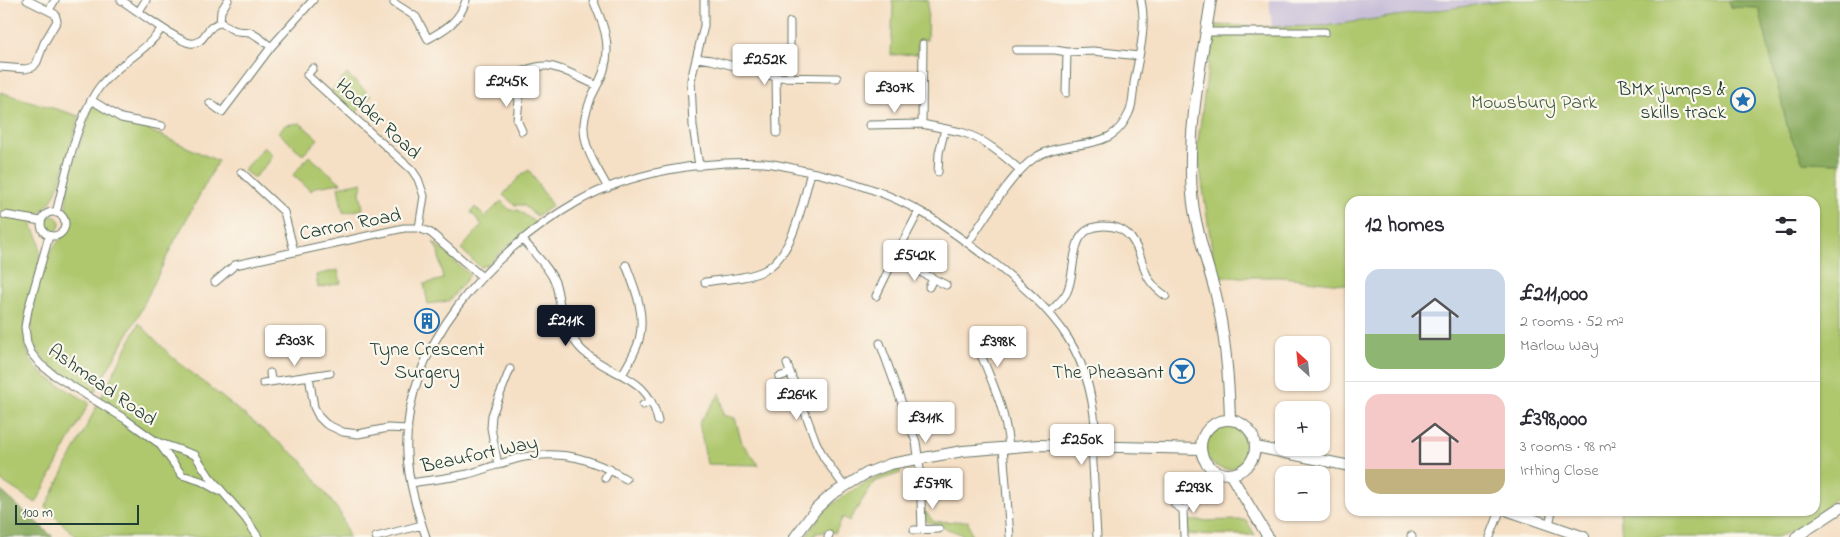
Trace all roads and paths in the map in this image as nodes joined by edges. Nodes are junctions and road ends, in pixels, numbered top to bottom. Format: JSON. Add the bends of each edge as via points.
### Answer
{"nodes":[{"id":1,"x":27,"y":0,"type":"edge"},
{"id":2,"x":55,"y":0,"type":"edge"},
{"id":3,"x":121,"y":0,"type":"edge"},
{"id":4,"x":146,"y":0,"type":"edge"},
{"id":5,"x":228,"y":0,"type":"edge"},
{"id":6,"x":314,"y":0,"type":"edge"},
{"id":7,"x":466,"y":0,"type":"edge"},
{"id":8,"x":593,"y":0,"type":"edge"},
{"id":9,"x":704,"y":0,"type":"edge"},
{"id":10,"x":1141,"y":0,"type":"edge"},
{"id":11,"x":1211,"y":0,"type":"edge"},
{"id":12,"x":394,"y":4,"type":"dead end"},
{"id":13,"x":49,"y":10,"type":"junction"},
{"id":14,"x":139,"y":11,"type":"junction"},
{"id":15,"x":790,"y":22,"type":"dead end"},
{"id":16,"x":220,"y":23,"type":"junction"},
{"id":17,"x":162,"y":28,"type":"junction"},
{"id":18,"x":1206,"y":32,"type":"junction"},
{"id":19,"x":1324,"y":32,"type":"dead end"},
{"id":20,"x":923,"y":44,"type":"dead end"},
{"id":21,"x":271,"y":47,"type":"junction"},
{"id":22,"x":1016,"y":50,"type":"dead end"},
{"id":23,"x":1067,"y":52,"type":"junction"},
{"id":24,"x":1139,"y":56,"type":"junction"},
{"id":25,"x":696,"y":58,"type":"junction"},
{"id":26,"x":0,"y":67,"type":"edge"},
{"id":27,"x":313,"y":68,"type":"dead end"},
{"id":28,"x":790,"y":77,"type":"junction"},
{"id":29,"x":509,"y":78,"type":"junction"},
{"id":30,"x":776,"y":78,"type":"junction"},
{"id":31,"x":837,"y":78,"type":"dead end"},
{"id":32,"x":496,"y":84,"type":"dead end"},
{"id":33,"x":596,"y":85,"type":"junction"},
{"id":34,"x":1066,"y":93,"type":"dead end"},
{"id":35,"x":91,"y":100,"type":"junction"},
{"id":36,"x":210,"y":103,"type":"dead end"},
{"id":37,"x":922,"y":124,"type":"junction"},
{"id":38,"x":869,"y":125,"type":"dead end"},
{"id":39,"x":162,"y":126,"type":"dead end"},
{"id":40,"x":945,"y":129,"type":"junction"},
{"id":41,"x":522,"y":131,"type":"dead end"},
{"id":42,"x":778,"y":133,"type":"dead end"},
{"id":43,"x":699,"y":166,"type":"junction"},
{"id":44,"x":1020,"y":170,"type":"junction"},
{"id":45,"x":240,"y":172,"type":"dead end"},
{"id":46,"x":811,"y":172,"type":"junction"},
{"id":47,"x":938,"y":172,"type":"dead end"},
{"id":48,"x":608,"y":188,"type":"junction"},
{"id":49,"x":919,"y":211,"type":"junction"},
{"id":50,"x":56,"y":213,"type":"junction"},
{"id":51,"x":5,"y":215,"type":"dead end"},
{"id":52,"x":41,"y":221,"type":"junction"},
{"id":53,"x":419,"y":228,"type":"junction"},
{"id":54,"x":49,"y":236,"type":"junction"},
{"id":55,"x":522,"y":240,"type":"junction"},
{"id":56,"x":968,"y":243,"type":"junction"},
{"id":57,"x":294,"y":251,"type":"junction"},
{"id":58,"x":894,"y":259,"type":"junction"},
{"id":59,"x":626,"y":264,"type":"dead end"},
{"id":60,"x":482,"y":278,"type":"junction"},
{"id":61,"x":933,"y":279,"type":"junction"},
{"id":62,"x":215,"y":282,"type":"dead end"},
{"id":63,"x":705,"y":282,"type":"dead end"},
{"id":64,"x":946,"y":285,"type":"dead end"},
{"id":65,"x":929,"y":287,"type":"dead end"},
{"id":66,"x":876,"y":296,"type":"dead end"},
{"id":67,"x":1166,"y":296,"type":"dead end"},
{"id":68,"x":1050,"y":312,"type":"junction"},
{"id":69,"x":880,"y":343,"type":"dead end"},
{"id":70,"x":976,"y":343,"type":"dead end"},
{"id":71,"x":787,"y":364,"type":"dead end"},
{"id":72,"x":510,"y":369,"type":"dead end"},
{"id":73,"x":790,"y":373,"type":"junction"},
{"id":74,"x":330,"y":374,"type":"dead end"},
{"id":75,"x":622,"y":375,"type":"junction"},
{"id":76,"x":309,"y":376,"type":"junction"},
{"id":77,"x":779,"y":377,"type":"dead end"},
{"id":78,"x":263,"y":382,"type":"dead end"},
{"id":79,"x":651,"y":402,"type":"junction"},
{"id":80,"x":643,"y":405,"type":"dead end"},
{"id":81,"x":1230,"y":420,"type":"junction"},
{"id":82,"x":658,"y":421,"type":"dead end"},
{"id":83,"x":408,"y":429,"type":"junction"},
{"id":84,"x":157,"y":442,"type":"junction"},
{"id":85,"x":1094,"y":446,"type":"junction"},
{"id":86,"x":1006,"y":447,"type":"junction"},
{"id":87,"x":1256,"y":447,"type":"junction"},
{"id":88,"x":1201,"y":449,"type":"junction"},
{"id":89,"x":919,"y":458,"type":"junction"},
{"id":90,"x":498,"y":465,"type":"junction"},
{"id":91,"x":1345,"y":465,"type":"edge"},
{"id":92,"x":610,"y":469,"type":"junction"},
{"id":93,"x":1230,"y":474,"type":"junction"},
{"id":94,"x":605,"y":478,"type":"dead end"},
{"id":95,"x":626,"y":479,"type":"dead end"},
{"id":96,"x":411,"y":484,"type":"junction"},
{"id":97,"x":844,"y":486,"type":"junction"},
{"id":98,"x":224,"y":494,"type":"junction"},
{"id":99,"x":1190,"y":504,"type":"dead end"},
{"id":100,"x":1175,"y":505,"type":"dead end"},
{"id":101,"x":1840,"y":508,"type":"edge"},
{"id":102,"x":1182,"y":510,"type":"junction"},
{"id":103,"x":1498,"y":516,"type":"edge"},
{"id":104,"x":1523,"y":516,"type":"edge"},
{"id":105,"x":1551,"y":516,"type":"edge"},
{"id":106,"x":422,"y":525,"type":"junction"},
{"id":107,"x":1549,"y":525,"type":"junction"},
{"id":108,"x":939,"y":528,"type":"dead end"},
{"id":109,"x":922,"y":529,"type":"junction"},
{"id":110,"x":914,"y":530,"type":"dead end"},
{"id":111,"x":1808,"y":534,"type":"edge"},
{"id":112,"x":1010,"y":536,"type":"edge"},
{"id":113,"x":258,"y":537,"type":"edge"},
{"id":114,"x":376,"y":537,"type":"edge"},
{"id":115,"x":426,"y":537,"type":"edge"},
{"id":116,"x":795,"y":537,"type":"edge"},
{"id":117,"x":1097,"y":537,"type":"edge"},
{"id":118,"x":1184,"y":537,"type":"edge"},
{"id":119,"x":1268,"y":537,"type":"edge"},
{"id":120,"x":1490,"y":537,"type":"edge"},
{"id":121,"x":1584,"y":537,"type":"edge"},
{"id":122,"x":1796,"y":537,"type":"edge"}],
"edges":[{"from":1,"to":13,"type":"street"},
{"from":2,"to":13,"type":"street"},
{"from":3,"to":14,"type":"street"},
{"from":4,"to":14,"type":"street"},
{"from":5,"to":16,"type":"street","via":[[221,11]]},
{"from":6,"to":21,"type":"street"},
{"from":7,"to":12,"type":"street","via":[[457,20],[428,39],[416,17]]},
{"from":8,"to":33,"type":"street","via":[[607,41],[603,72]]},
{"from":9,"to":25,"type":"street","via":[[704,26]]},
{"from":10,"to":24,"type":"street","via":[[1143,15]]},
{"from":11,"to":18,"type":"main road"},
{"from":13,"to":26,"type":"street","via":[[57,21],[44,43],[38,62],[25,69]]},
{"from":14,"to":17,"type":"street"},
{"from":15,"to":28,"type":"street"},
{"from":16,"to":17,"type":"street","via":[[212,26],[197,43],[188,43]]},
{"from":16,"to":21,"type":"street","via":[[251,33]]},
{"from":17,"to":35,"type":"street","name":"Ashmead Road","via":[[155,39],[111,74]]},
{"from":18,"to":19,"type":"street"},
{"from":18,"to":81,"type":"main road","via":[[1192,131],[1191,173],[1197,228],[1221,325]]},
{"from":20,"to":37,"type":"street"},
{"from":21,"to":36,"type":"street","via":[[222,112]]},
{"from":22,"to":23,"type":"street"},
{"from":23,"to":24,"type":"street"},
{"from":23,"to":34,"type":"street"},
{"from":24,"to":44,"type":"street","via":[[1130,111],[1111,136],[1044,152]]},
{"from":25,"to":30,"type":"street"},
{"from":25,"to":43,"type":"street","via":[[691,102]]},
{"from":27,"to":53,"type":"street","name":"Hodder Road","via":[[307,75],[417,177],[424,196]]},
{"from":28,"to":30,"type":"street"},
{"from":28,"to":31,"type":"street"},
{"from":29,"to":32,"type":"street"},
{"from":29,"to":33,"type":"street","via":[[549,66]]},
{"from":29,"to":41,"type":"street","via":[[519,100],[517,120]]},
{"from":30,"to":42,"type":"street"},
{"from":33,"to":48,"type":"street","via":[[586,112],[585,140]]},
{"from":35,"to":39,"type":"street","via":[[121,118]]},
{"from":35,"to":50,"type":"street","name":"Ashmead Road","via":[[81,123]]},
{"from":37,"to":38,"type":"street"},
{"from":37,"to":40,"type":"street"},
{"from":40,"to":44,"type":"street","via":[[980,140]]},
{"from":40,"to":47,"type":"street","via":[[938,153]]},
{"from":43,"to":46,"type":"street","via":[[766,163]]},
{"from":43,"to":48,"type":"street","via":[[647,175]]},
{"from":44,"to":56,"type":"street"},
{"from":45,"to":57,"type":"street","via":[[284,212]]},
{"from":46,"to":49,"type":"street","via":[[841,178]]},
{"from":46,"to":63,"type":"street","via":[[789,244],[777,259],[754,275]]},
{"from":48,"to":55,"type":"street","via":[[578,202]]},
{"from":49,"to":56,"type":"street"},
{"from":49,"to":58,"type":"street"},
{"from":50,"to":52,"type":"street","via":[[47,214]]},
{"from":50,"to":54,"type":"street","name":"Ashmead Road","via":[[63,217],[64,227],[58,235]]},
{"from":51,"to":52,"type":"street"},
{"from":52,"to":54,"type":"street","via":[[42,231]]},
{"from":53,"to":57,"type":"street","name":"Carron Road","via":[[404,228]]},
{"from":53,"to":60,"type":"street","name":"Carron Road","via":[[431,233]]},
{"from":54,"to":84,"type":"street","name":"Ashmead Road","via":[[25,327],[31,353],[54,375]]},
{"from":55,"to":60,"type":"street"},
{"from":55,"to":75,"type":"street","via":[[555,282],[565,323],[573,338],[583,351]]},
{"from":56,"to":68,"type":"street"},
{"from":57,"to":62,"type":"street","name":"Carron Road","via":[[235,265]]},
{"from":58,"to":61,"type":"street"},
{"from":58,"to":66,"type":"street"},
{"from":59,"to":75,"type":"street","via":[[638,294],[642,317],[640,339]]},
{"from":60,"to":83,"type":"street","via":[[440,331],[424,363],[414,391]]},
{"from":61,"to":64,"type":"street"},
{"from":61,"to":65,"type":"street"},
{"from":67,"to":68,"type":"street","via":[[1146,275],[1137,247],[1130,237],[1112,226],[1099,226],[1077,240],[1067,292]]},
{"from":68,"to":85,"type":"street","via":[[1066,334],[1088,380],[1096,418]]},
{"from":69,"to":89,"type":"street","via":[[908,417]]},
{"from":70,"to":86,"type":"street","via":[[1000,401],[1006,423]]},
{"from":71,"to":73,"type":"street"},
{"from":72,"to":90,"type":"street","via":[[492,415],[491,428]]},
{"from":73,"to":77,"type":"street"},
{"from":73,"to":97,"type":"street","via":[[816,442]]},
{"from":74,"to":76,"type":"street"},
{"from":75,"to":79,"type":"street","via":[[643,389]]},
{"from":76,"to":78,"type":"street","via":[[271,377]]},
{"from":76,"to":83,"type":"street","via":[[314,407],[326,424],[343,432],[358,434],[388,428]]},
{"from":79,"to":80,"type":"street"},
{"from":79,"to":82,"type":"street"},
{"from":81,"to":87,"type":"main road","via":[[1244,424]]},
{"from":81,"to":88,"type":"main road","via":[[1211,425],[1205,432]]},
{"from":83,"to":96,"type":"street"},
{"from":84,"to":98,"type":"street","name":"Ashmead Road","via":[[182,475]]},
{"from":84,"to":98,"type":"street","name":"Ashmead Road","via":[[194,455]]},
{"from":85,"to":86,"type":"main road"},
{"from":85,"to":88,"type":"main road"},
{"from":85,"to":117,"type":"street"},
{"from":86,"to":89,"type":"main road"},
{"from":86,"to":112,"type":"street"},
{"from":87,"to":91,"type":"main road"},
{"from":87,"to":93,"type":"main road","via":[[1250,462]]},
{"from":88,"to":93,"type":"main road","via":[[1207,464],[1214,470]]},
{"from":89,"to":97,"type":"main road","via":[[890,464]]},
{"from":89,"to":109,"type":"street"},
{"from":90,"to":92,"type":"street","name":"Beaufort Way","via":[[545,454],[587,459]]},
{"from":90,"to":96,"type":"street","name":"Beaufort Way"},
{"from":92,"to":94,"type":"street"},
{"from":92,"to":95,"type":"street","name":"Beaufort Way"},
{"from":93,"to":119,"type":"main road"},
{"from":96,"to":106,"type":"street"},
{"from":97,"to":116,"type":"main road","via":[[816,509]]},
{"from":98,"to":113,"type":"street","name":"Ashmead Road"},
{"from":99,"to":102,"type":"street"},
{"from":100,"to":102,"type":"street"},
{"from":101,"to":111,"type":"main road"},
{"from":102,"to":118,"type":"street"},
{"from":103,"to":120,"type":"street"},
{"from":104,"to":107,"type":"main road"},
{"from":105,"to":107,"type":"street"},
{"from":106,"to":114,"type":"street"},
{"from":106,"to":115,"type":"street"},
{"from":107,"to":121,"type":"main road"},
{"from":108,"to":109,"type":"street"},
{"from":109,"to":110,"type":"street"},
{"from":111,"to":122,"type":"main road"}]}
